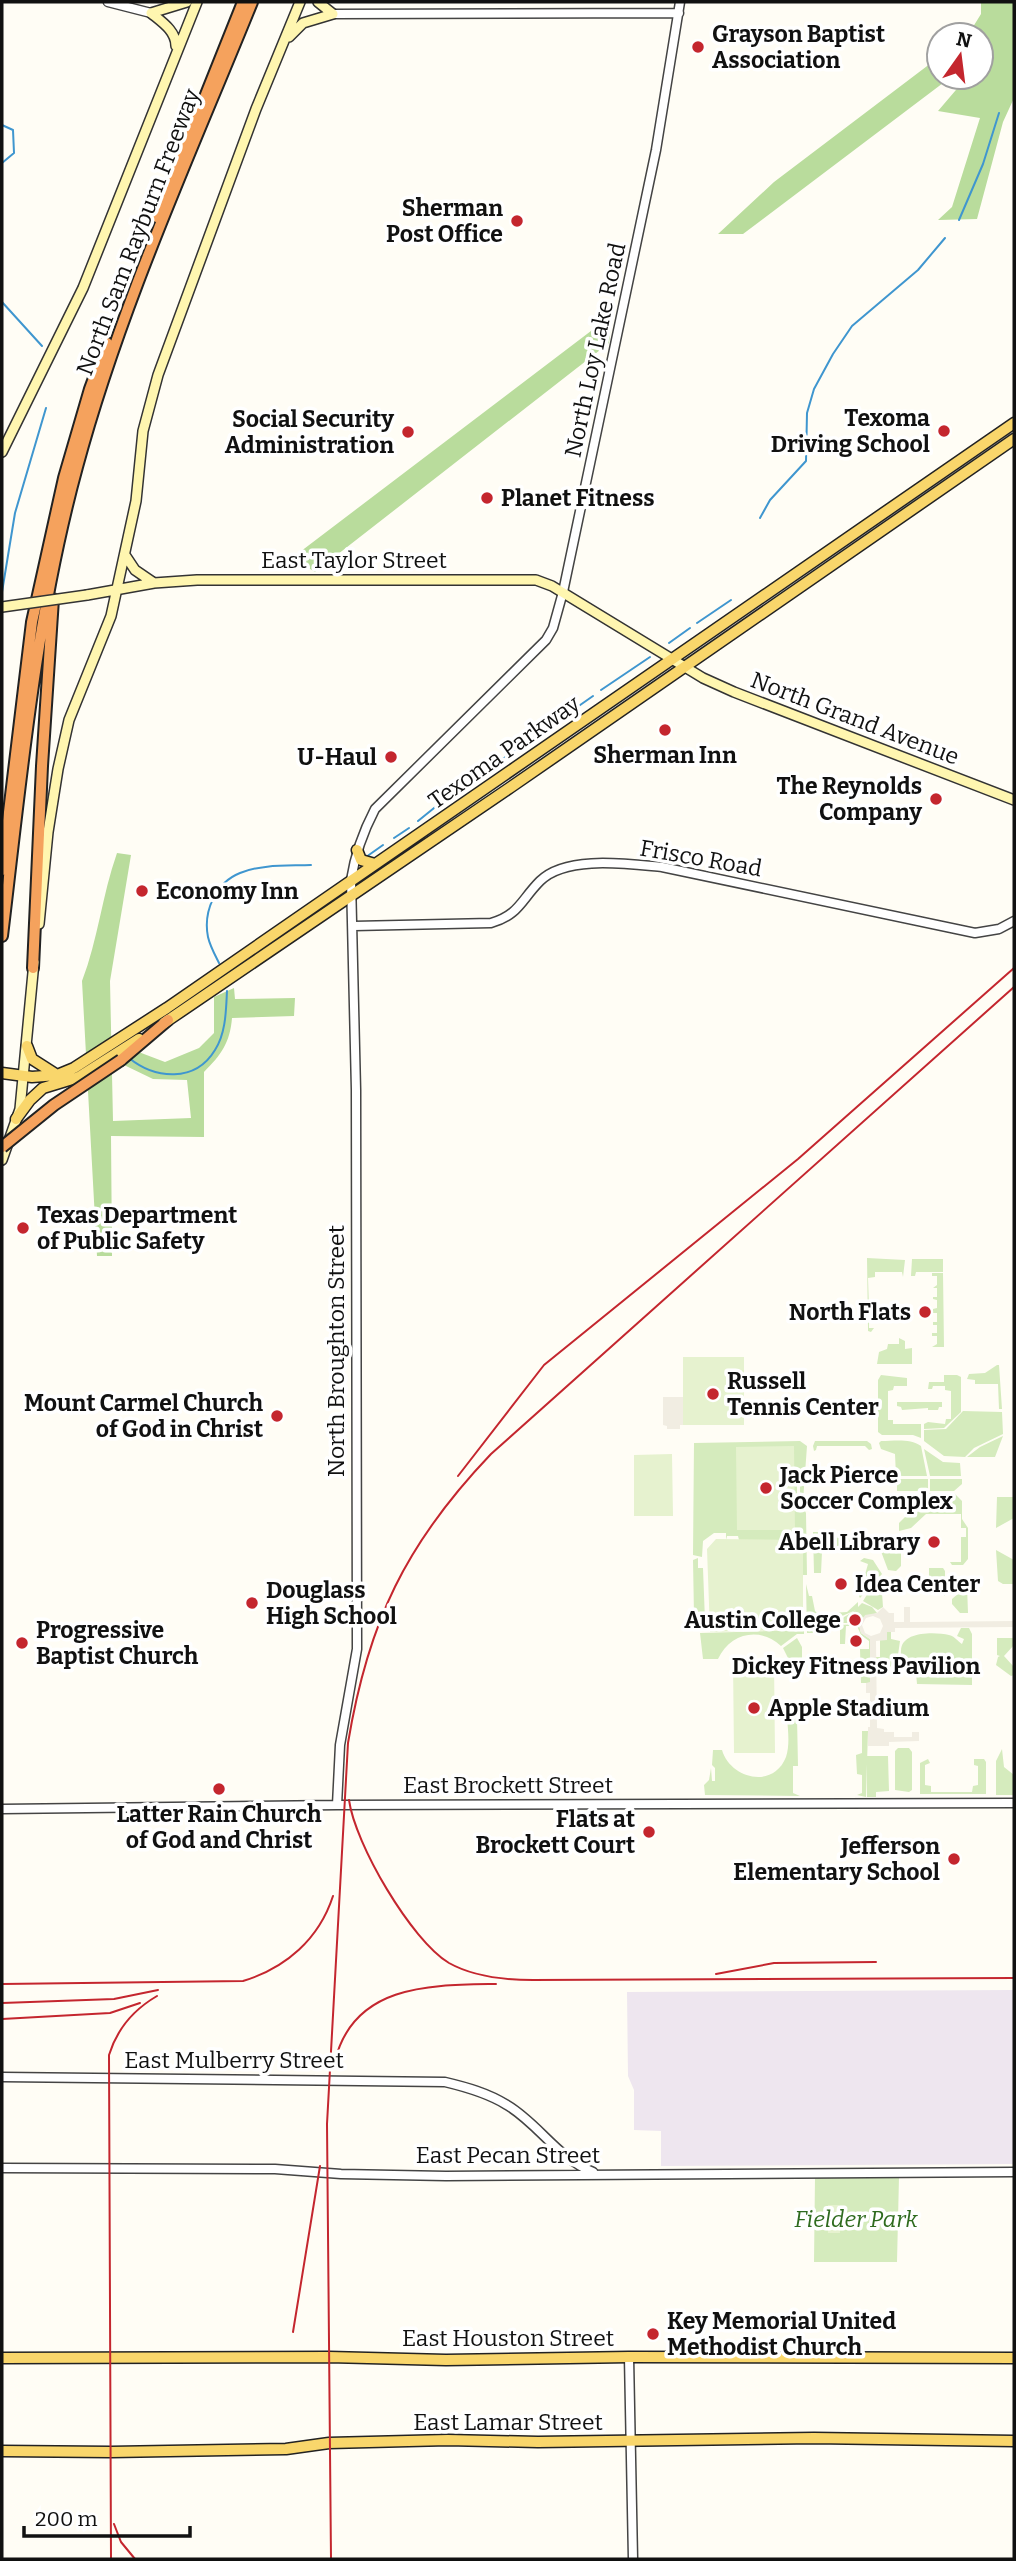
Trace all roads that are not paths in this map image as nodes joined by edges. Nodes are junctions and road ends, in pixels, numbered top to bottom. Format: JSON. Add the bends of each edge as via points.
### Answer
{"nodes":[{"id":1,"x":108,"y":2,"type":"edge"},
{"id":2,"x":187,"y":2,"type":"edge"},
{"id":3,"x":197,"y":2,"type":"edge"},
{"id":4,"x":243,"y":2,"type":"edge"},
{"id":5,"x":252,"y":2,"type":"edge"},
{"id":6,"x":300,"y":2,"type":"edge"},
{"id":7,"x":318,"y":2,"type":"edge"},
{"id":8,"x":680,"y":2,"type":"edge"},
{"id":9,"x":151,"y":13,"type":"junction"},
{"id":10,"x":332,"y":13,"type":"junction"},
{"id":11,"x":679,"y":13,"type":"junction"},
{"id":12,"x":285,"y":41,"type":"junction"},
{"id":13,"x":176,"y":51,"type":"junction"},
{"id":14,"x":1014,"y":423,"type":"edge"},
{"id":15,"x":1014,"y":439,"type":"edge"},
{"id":16,"x":2,"y":452,"type":"edge"},
{"id":17,"x":56,"y":551,"type":"junction"},
{"id":18,"x":124,"y":555,"type":"junction"},
{"id":19,"x":154,"y":583,"type":"junction"},
{"id":20,"x":117,"y":592,"type":"junction"},
{"id":21,"x":563,"y":592,"type":"junction"},
{"id":22,"x":2,"y":607,"type":"edge"},
{"id":23,"x":672,"y":658,"type":"junction"},
{"id":24,"x":685,"y":667,"type":"junction"},
{"id":25,"x":1014,"y":800,"type":"edge"},
{"id":26,"x":357,"y":850,"type":"junction"},
{"id":27,"x":375,"y":864,"type":"junction"},
{"id":28,"x":2,"y":870,"type":"edge"},
{"id":29,"x":351,"y":880,"type":"junction"},
{"id":30,"x":353,"y":895,"type":"junction"},
{"id":31,"x":1014,"y":921,"type":"edge"},
{"id":32,"x":354,"y":926,"type":"junction"},
{"id":33,"x":2,"y":936,"type":"edge"},
{"id":34,"x":33,"y":968,"type":"junction"},
{"id":35,"x":200,"y":985,"type":"junction"},
{"id":36,"x":202,"y":997,"type":"junction"},
{"id":37,"x":168,"y":1020,"type":"junction"},
{"id":38,"x":27,"y":1046,"type":"junction"},
{"id":39,"x":2,"y":1073,"type":"edge"},
{"id":40,"x":57,"y":1074,"type":"junction"},
{"id":41,"x":24,"y":1076,"type":"junction"},
{"id":42,"x":16,"y":1119,"type":"junction"},
{"id":43,"x":2,"y":1147,"type":"edge"},
{"id":44,"x":2,"y":1160,"type":"edge"},
{"id":45,"x":1014,"y":1803,"type":"edge"},
{"id":46,"x":337,"y":1805,"type":"junction"},
{"id":47,"x":2,"y":1809,"type":"edge"},
{"id":48,"x":2,"y":2077,"type":"edge"},
{"id":49,"x":2,"y":2168,"type":"edge"},
{"id":50,"x":1014,"y":2172,"type":"edge"},
{"id":51,"x":597,"y":2174,"type":"junction"},
{"id":52,"x":629,"y":2357,"type":"junction"},
{"id":53,"x":2,"y":2358,"type":"edge"},
{"id":54,"x":1014,"y":2358,"type":"edge"},
{"id":55,"x":631,"y":2441,"type":"junction"},
{"id":56,"x":1014,"y":2441,"type":"edge"},
{"id":57,"x":2,"y":2451,"type":"edge"},
{"id":58,"x":633,"y":2559,"type":"edge"}],
"edges":[{"from":1,"to":9,"type":"street"},
{"from":2,"to":9,"type":"main road"},
{"from":3,"to":13,"type":"main road","name":"North Sam Rayburn Freeway"},
{"from":4,"to":28,"type":"highway","name":"North Sam Rayburn Freeway","via":[[90,388],[64,478],[32,622]]},
{"from":5,"to":17,"type":"highway","name":"North Sam Rayburn Freeway","via":[[123,319],[80,454]]},
{"from":6,"to":12,"type":"main road"},
{"from":7,"to":10,"type":"main road"},
{"from":8,"to":11,"type":"street","name":"North Loy Lake Road"},
{"from":9,"to":13,"type":"main road","via":[[176,39]]},
{"from":10,"to":11,"type":"street"},
{"from":10,"to":12,"type":"main road","via":[[303,23]]},
{"from":11,"to":21,"type":"street","name":"North Loy Lake Road","via":[[656,150]]},
{"from":12,"to":18,"type":"main road","via":[[158,375],[143,431],[136,501]]},
{"from":13,"to":16,"type":"main road","name":"North Sam Rayburn Freeway","via":[[83,288]]},
{"from":14,"to":23,"type":"main road","name":"Texoma Parkway"},
{"from":15,"to":24,"type":"main road","name":"Texoma Parkway"},
{"from":17,"to":33,"type":"highway","name":"North Sam Rayburn Freeway","via":[[36,656]]},
{"from":17,"to":34,"type":"highway"},
{"from":18,"to":19,"type":"main road"},
{"from":18,"to":20,"type":"main road"},
{"from":19,"to":20,"type":"main road","name":"East Taylor Street"},
{"from":19,"to":21,"type":"main road","name":"East Taylor Street","via":[[516,578],[536,580]]},
{"from":20,"to":22,"type":"main road","name":"East Taylor Street","bridge":true},
{"from":20,"to":34,"type":"main road","via":[[107,629],[69,720],[58,769]]},
{"from":21,"to":23,"type":"main road","name":"East Taylor Street"},
{"from":21,"to":26,"type":"street","name":"North Loy Lake Road","via":[[546,640],[375,809]]},
{"from":23,"to":24,"type":"main road","name":"East Taylor Street"},
{"from":23,"to":27,"type":"main road","name":"Texoma Parkway"},
{"from":24,"to":25,"type":"main road","name":"North Grand Avenue","via":[[734,692]]},
{"from":24,"to":30,"type":"main road","name":"Texoma Parkway"},
{"from":26,"to":27,"type":"main road","via":[[360,860]]},
{"from":26,"to":29,"type":"street","name":"North Loy Lake Road"},
{"from":27,"to":29,"type":"main road","name":"Texoma Parkway"},
{"from":29,"to":30,"type":"street","name":"North Loy Lake Road"},
{"from":29,"to":35,"type":"main road","name":"Texoma Parkway"},
{"from":30,"to":32,"type":"street","name":"North Broughton Street"},
{"from":30,"to":36,"type":"main road","name":"Texoma Parkway"},
{"from":31,"to":32,"type":"street","name":"Frisco Road","via":[[975,933],[672,869],[628,864],[570,865],[553,870],[507,919],[491,923]]},
{"from":32,"to":46,"type":"street","name":"North Broughton Street","via":[[357,1649],[340,1745]]},
{"from":34,"to":38,"type":"main road"},
{"from":35,"to":36,"type":"main road"},
{"from":35,"to":40,"type":"main road","name":"Texoma Parkway","via":[[74,1068]]},
{"from":36,"to":37,"type":"main road","name":"Texoma Parkway"},
{"from":37,"to":42,"type":"main road","name":"Texoma Parkway","via":[[79,1077],[36,1093]]},
{"from":37,"to":43,"type":"highway","bridge":true},
{"from":38,"to":40,"type":"main road","via":[[32,1059]]},
{"from":38,"to":41,"type":"main road"},
{"from":39,"to":41,"type":"main road","name":"Texoma Parkway"},
{"from":40,"to":41,"type":"main road","name":"Texoma Parkway"},
{"from":41,"to":42,"type":"main road"},
{"from":42,"to":44,"type":"main road"},
{"from":45,"to":46,"type":"street","name":"East Brockett Street"},
{"from":46,"to":47,"type":"street","name":"East Brockett Street"},
{"from":48,"to":51,"type":"street","name":"East Mulberry Street","via":[[424,2081],[466,2087],[508,2105],[561,2155]]},
{"from":49,"to":51,"type":"street","name":"East Pecan Street","via":[[275,2169],[446,2176]]},
{"from":50,"to":51,"type":"street","name":"East Pecan Street"},
{"from":52,"to":53,"type":"main road","name":"East Houston Street"},
{"from":52,"to":54,"type":"main road","name":"East Houston Street"},
{"from":52,"to":55,"type":"street"},
{"from":55,"to":56,"type":"main road","name":"East Lamar Street"},
{"from":55,"to":57,"type":"main road","name":"East Lamar Street","via":[[448,2440],[329,2443],[286,2449]]},
{"from":55,"to":58,"type":"street"}]}
